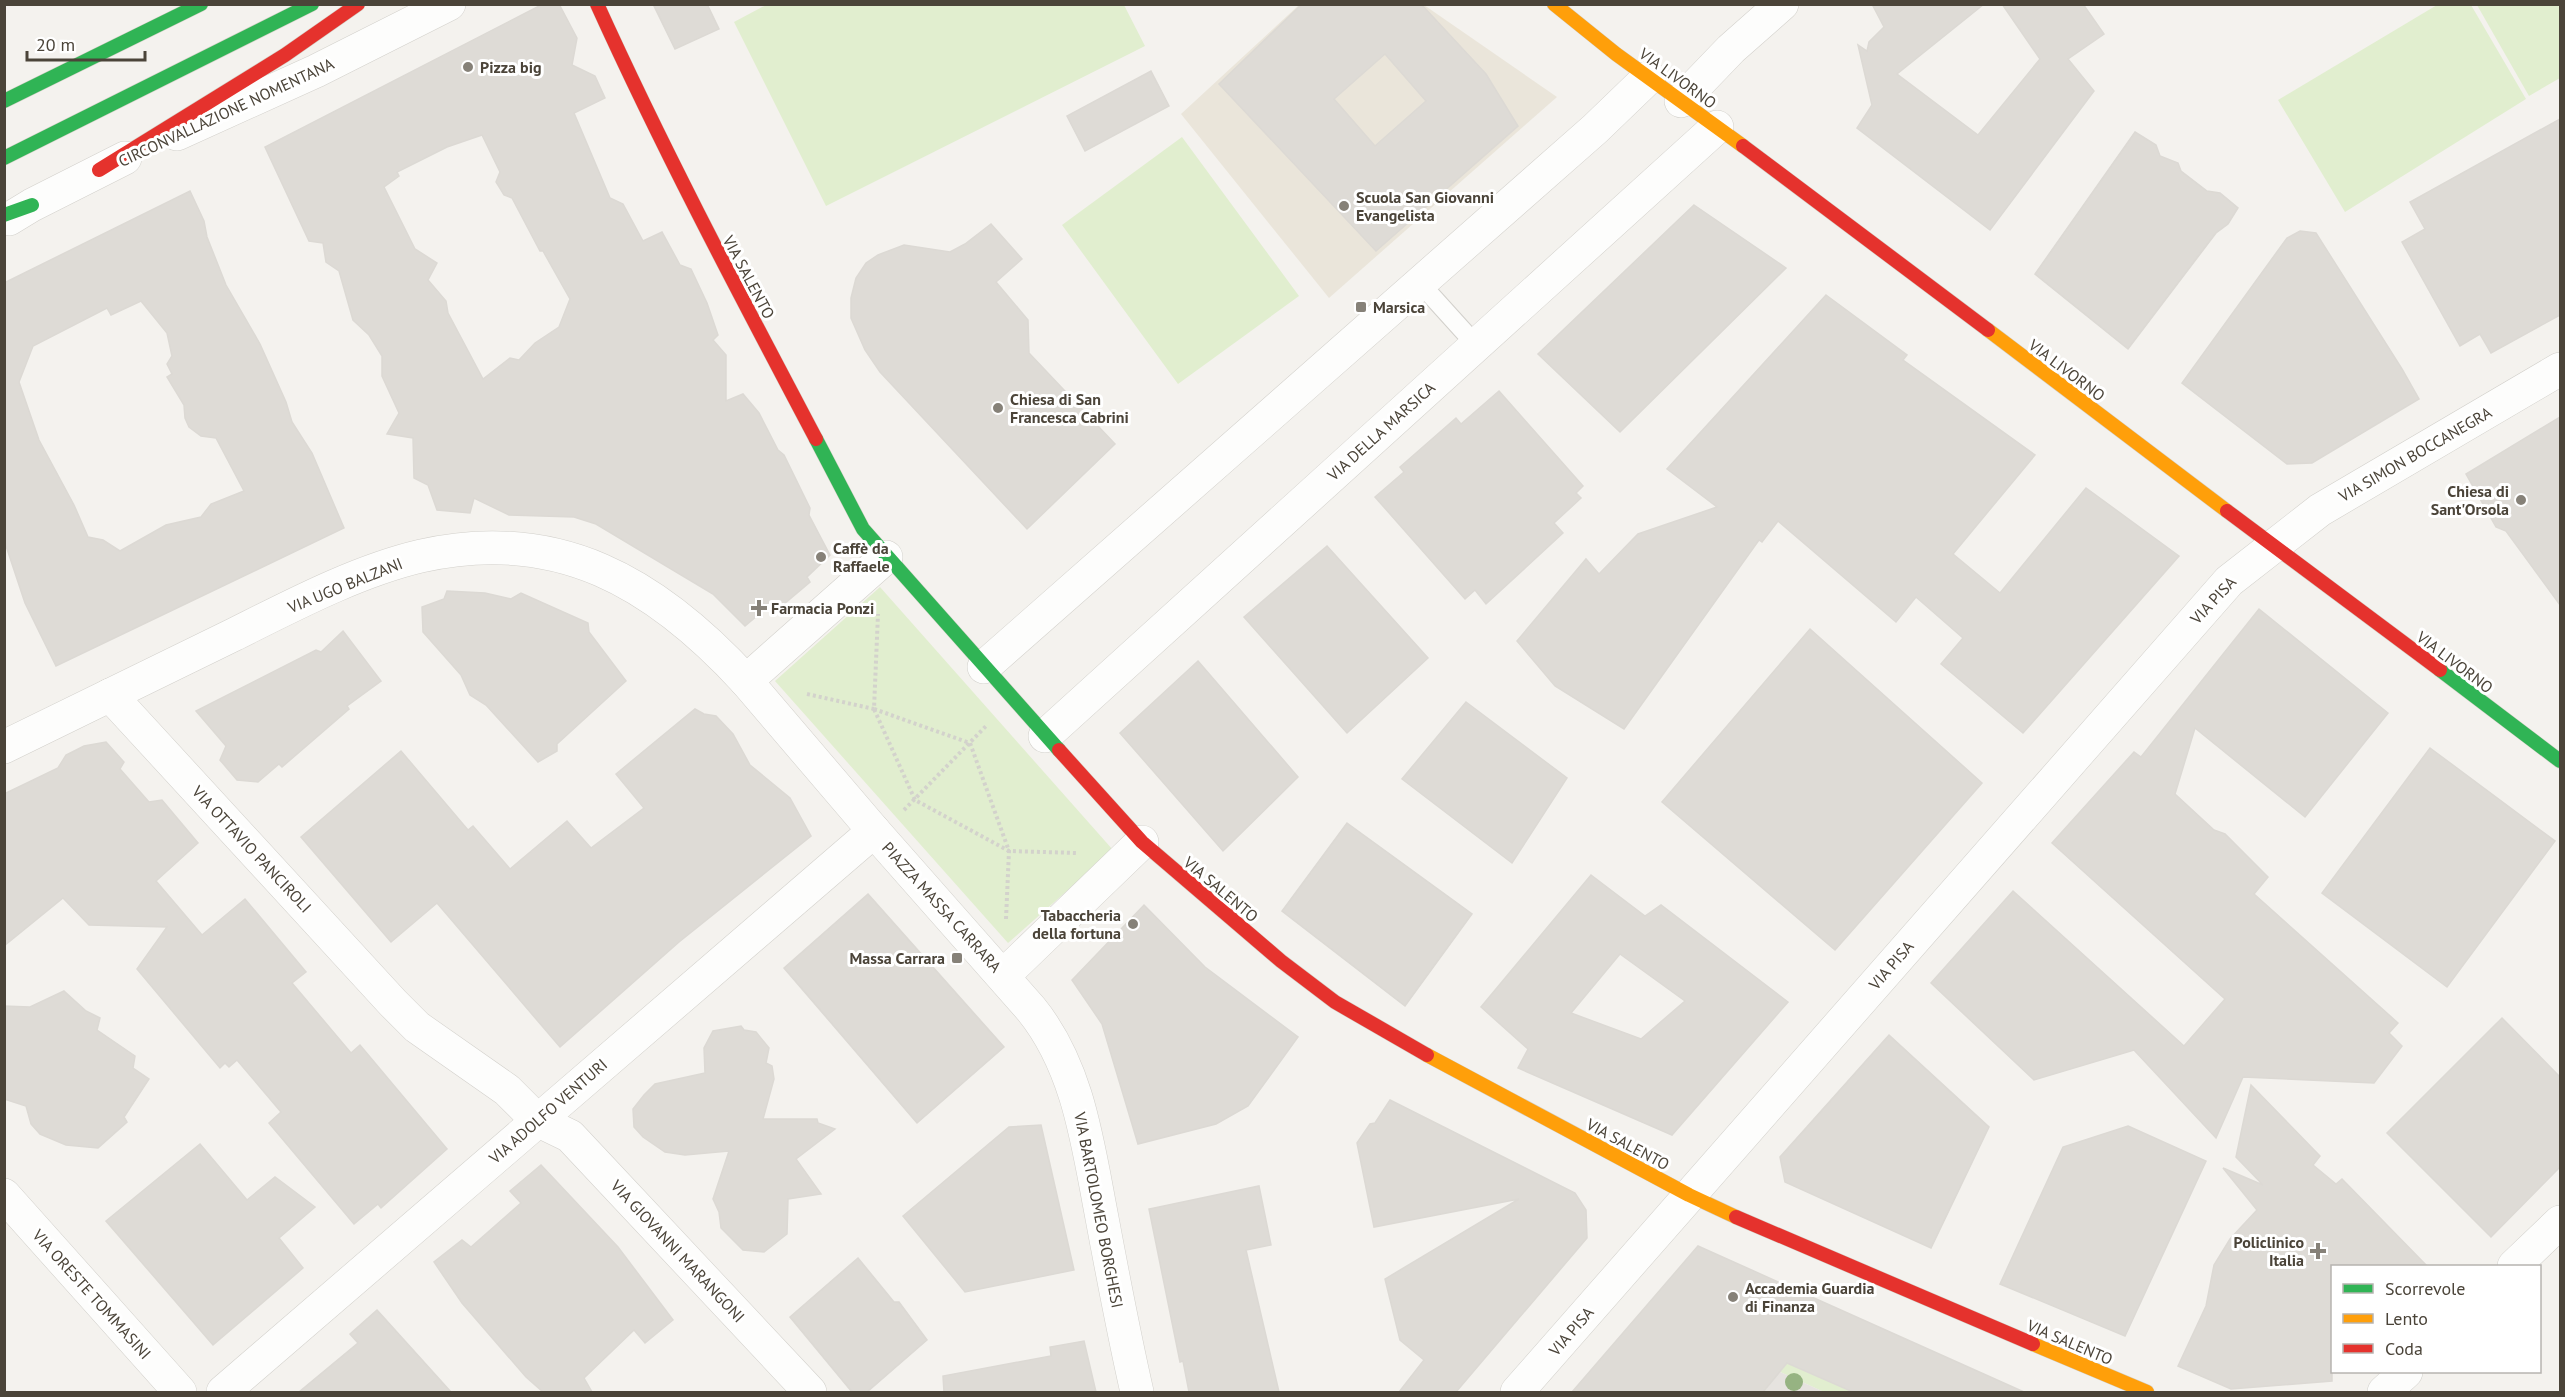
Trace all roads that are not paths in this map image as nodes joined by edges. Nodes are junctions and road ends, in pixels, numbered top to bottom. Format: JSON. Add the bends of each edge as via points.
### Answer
{"nodes":[{"id":1,"x":201,"y":4,"type":"edge"},
{"id":2,"x":312,"y":4,"type":"edge"},
{"id":3,"x":358,"y":4,"type":"edge"},
{"id":4,"x":449,"y":4,"type":"edge"},
{"id":5,"x":597,"y":4,"type":"edge"},
{"id":6,"x":1554,"y":4,"type":"edge"},
{"id":7,"x":1782,"y":4,"type":"edge"},
{"id":8,"x":156,"y":11,"type":"dead end"},
{"id":9,"x":97,"y":56,"type":"junction"},
{"id":10,"x":1649,"y":77,"type":"junction"},
{"id":11,"x":1681,"y":100,"type":"junction"},
{"id":12,"x":4,"y":101,"type":"edge"},
{"id":13,"x":1717,"y":127,"type":"junction"},
{"id":14,"x":4,"y":158,"type":"edge"},
{"id":15,"x":99,"y":170,"type":"junction"},
{"id":16,"x":18,"y":210,"type":"edge"},
{"id":17,"x":4,"y":222,"type":"edge"},
{"id":18,"x":1420,"y":284,"type":"junction"},
{"id":19,"x":1476,"y":345,"type":"junction"},
{"id":20,"x":2560,"y":369,"type":"edge"},
{"id":21,"x":2273,"y":546,"type":"junction"},
{"id":22,"x":886,"y":557,"type":"junction"},
{"id":23,"x":984,"y":668,"type":"junction"},
{"id":24,"x":746,"y":681,"type":"junction"},
{"id":25,"x":110,"y":695,"type":"junction"},
{"id":26,"x":1045,"y":735,"type":"junction"},
{"id":27,"x":4,"y":747,"type":"edge"},
{"id":28,"x":2560,"y":761,"type":"edge"},
{"id":29,"x":887,"y":823,"type":"junction"},
{"id":30,"x":1142,"y":842,"type":"junction"},
{"id":31,"x":1003,"y":976,"type":"junction"},
{"id":32,"x":537,"y":1120,"type":"junction"},
{"id":33,"x":4,"y":1195,"type":"edge"},
{"id":34,"x":1689,"y":1195,"type":"junction"},
{"id":35,"x":2560,"y":1222,"type":"edge"},
{"id":36,"x":2515,"y":1265,"type":"edge"},
{"id":37,"x":2404,"y":1373,"type":"edge"},
{"id":38,"x":180,"y":1392,"type":"edge"},
{"id":39,"x":223,"y":1392,"type":"edge"},
{"id":40,"x":810,"y":1392,"type":"edge"},
{"id":41,"x":1137,"y":1392,"type":"edge"},
{"id":42,"x":1517,"y":1392,"type":"edge"},
{"id":43,"x":2147,"y":1392,"type":"edge"},
{"id":44,"x":2384,"y":1392,"type":"edge"}],
"edges":[{"from":1,"to":9,"type":"street"},
{"from":2,"to":14,"type":"street"},
{"from":3,"to":15,"type":"street","via":[[285,55]]},
{"from":4,"to":15,"type":"street","name":"CIRCONVALLAZIONE NOMENTANA","via":[[316,71]]},
{"from":5,"to":22,"type":"street","name":"VIA SALENTO","via":[[643,105],[793,397],[863,529]]},
{"from":6,"to":10,"type":"street","name":"VIA LIVORNO"},
{"from":7,"to":11,"type":"street"},
{"from":8,"to":9,"type":"street"},
{"from":9,"to":12,"type":"street"},
{"from":10,"to":11,"type":"street","name":"VIA LIVORNO"},
{"from":10,"to":18,"type":"street"},
{"from":11,"to":13,"type":"street","name":"VIA LIVORNO"},
{"from":13,"to":19,"type":"street","name":"VIA DELLA MARSICA"},
{"from":13,"to":21,"type":"street","name":"VIA LIVORNO"},
{"from":15,"to":16,"type":"street","name":"CIRCONVALLAZIONE NOMENTANA"},
{"from":16,"to":17,"type":"street","name":"CIRCONVALLAZIONE NOMENTANA"},
{"from":18,"to":19,"type":"lane"},
{"from":18,"to":23,"type":"street"},
{"from":19,"to":26,"type":"street","name":"VIA DELLA MARSICA"},
{"from":20,"to":21,"type":"street","name":"VIA SIMON BOCCANEGRA","via":[[2320,510]]},
{"from":21,"to":28,"type":"street","name":"VIA LIVORNO"},
{"from":21,"to":34,"type":"street","name":"VIA PISA","via":[[2229,580]]},
{"from":22,"to":23,"type":"street"},
{"from":22,"to":24,"type":"street"},
{"from":23,"to":26,"type":"street"},
{"from":24,"to":25,"type":"street","name":"VIA UGO BALZANI","via":[[682,619],[606,570],[542,553],[481,548],[420,557],[366,574]]},
{"from":24,"to":29,"type":"street","name":"PIAZZA MASSA CARRARA"},
{"from":25,"to":27,"type":"street","name":"VIA UGO BALZANI"},
{"from":25,"to":32,"type":"street","name":"VIA OTTAVIO PANCIROLI","via":[[417,1027],[507,1090]]},
{"from":26,"to":30,"type":"street"},
{"from":29,"to":31,"type":"street","name":"PIAZZA MASSA CARRARA"},
{"from":29,"to":32,"type":"street","name":"VIA ADOLFO VENTURI"},
{"from":30,"to":31,"type":"street","name":"PIAZZA MASSA CARRARA"},
{"from":30,"to":34,"type":"street","name":"VIA SALENTO","via":[[1281,961],[1345,1008],[1424,1055]]},
{"from":31,"to":41,"type":"street","name":"VIA BARTOLOMEO BORGHESI","via":[[1049,1033],[1072,1085],[1088,1138]]},
{"from":32,"to":39,"type":"street","name":"VIA ADOLFO VENTURI"},
{"from":32,"to":40,"type":"street","name":"VIA GIOVANNI MARANGONI","via":[[570,1136]]},
{"from":33,"to":38,"type":"street","name":"VIA ORESTE TOMMASINI"},
{"from":34,"to":42,"type":"street","name":"VIA PISA"},
{"from":34,"to":43,"type":"street","name":"VIA SALENTO"},
{"from":35,"to":36,"type":"street"},
{"from":37,"to":44,"type":"street"}]}
